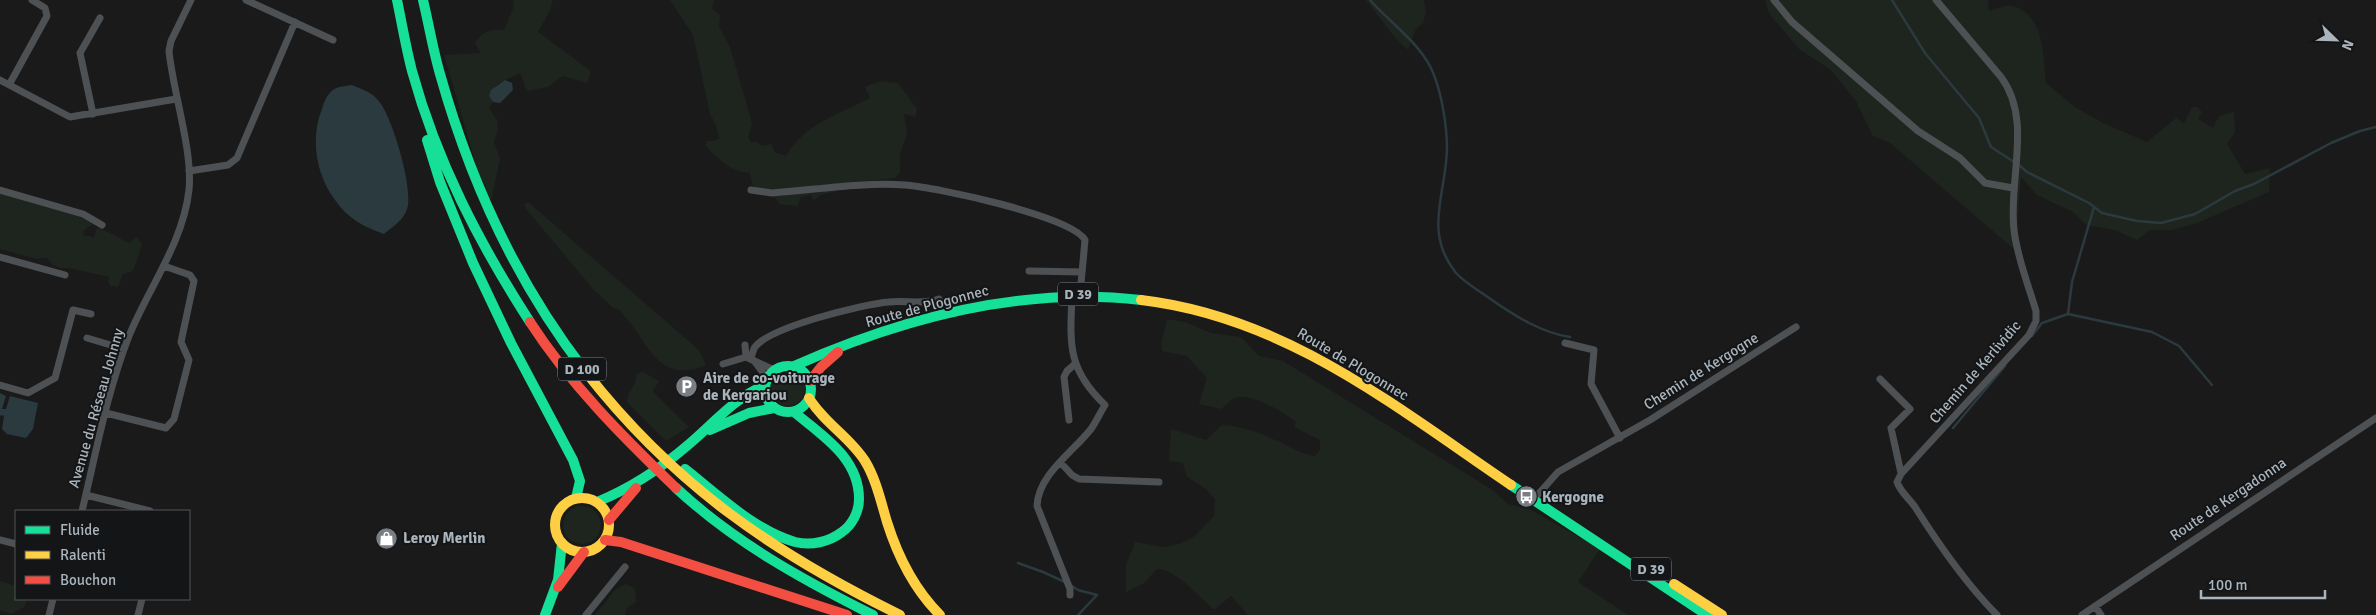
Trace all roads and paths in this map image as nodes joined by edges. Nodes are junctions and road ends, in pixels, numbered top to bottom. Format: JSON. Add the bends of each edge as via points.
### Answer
{"nodes":[{"id":1,"x":32,"y":0,"type":"edge"},
{"id":2,"x":190,"y":0,"type":"edge"},
{"id":3,"x":246,"y":0,"type":"edge"},
{"id":4,"x":397,"y":0,"type":"edge"},
{"id":5,"x":423,"y":0,"type":"edge"},
{"id":6,"x":1774,"y":0,"type":"edge"},
{"id":7,"x":1936,"y":0,"type":"edge"},
{"id":8,"x":100,"y":18,"type":"dead end"},
{"id":9,"x":295,"y":22,"type":"junction"},
{"id":10,"x":333,"y":40,"type":"dead end"},
{"id":11,"x":408,"y":65,"type":"junction"},
{"id":12,"x":0,"y":80,"type":"edge"},
{"id":13,"x":8,"y":85,"type":"junction"},
{"id":14,"x":176,"y":99,"type":"junction"},
{"id":15,"x":93,"y":114,"type":"junction"},
{"id":16,"x":189,"y":171,"type":"junction"},
{"id":17,"x":2013,"y":188,"type":"junction"},
{"id":18,"x":0,"y":190,"type":"edge"},
{"id":19,"x":751,"y":190,"type":"dead end"},
{"id":20,"x":102,"y":225,"type":"dead end"},
{"id":21,"x":0,"y":257,"type":"edge"},
{"id":22,"x":164,"y":266,"type":"junction"},
{"id":23,"x":1029,"y":271,"type":"dead end"},
{"id":24,"x":1082,"y":272,"type":"junction"},
{"id":25,"x":65,"y":275,"type":"dead end"},
{"id":26,"x":1076,"y":294,"type":"junction"},
{"id":27,"x":939,"y":299,"type":"dead end"},
{"id":28,"x":91,"y":314,"type":"dead end"},
{"id":29,"x":1796,"y":326,"type":"dead end"},
{"id":30,"x":87,"y":338,"type":"dead end"},
{"id":31,"x":852,"y":343,"type":"junction"},
{"id":32,"x":1565,"y":343,"type":"dead end"},
{"id":33,"x":745,"y":345,"type":"dead end"},
{"id":34,"x":124,"y":348,"type":"junction"},
{"id":35,"x":749,"y":357,"type":"junction"},
{"id":36,"x":723,"y":364,"type":"dead end"},
{"id":37,"x":1074,"y":364,"type":"junction"},
{"id":38,"x":794,"y":366,"type":"junction"},
{"id":39,"x":774,"y":370,"type":"junction"},
{"id":40,"x":1880,"y":379,"type":"dead end"},
{"id":41,"x":810,"y":381,"type":"junction"},
{"id":42,"x":766,"y":382,"type":"junction"},
{"id":43,"x":0,"y":385,"type":"edge"},
{"id":44,"x":810,"y":398,"type":"junction"},
{"id":45,"x":774,"y":408,"type":"junction"},
{"id":46,"x":794,"y":412,"type":"junction"},
{"id":47,"x":106,"y":413,"type":"junction"},
{"id":48,"x":2376,"y":418,"type":"edge"},
{"id":49,"x":1069,"y":420,"type":"dead end"},
{"id":50,"x":636,"y":431,"type":"junction"},
{"id":51,"x":704,"y":432,"type":"junction"},
{"id":52,"x":1620,"y":438,"type":"junction"},
{"id":53,"x":1061,"y":463,"type":"junction"},
{"id":54,"x":1901,"y":473,"type":"junction"},
{"id":55,"x":1159,"y":482,"type":"dead end"},
{"id":56,"x":640,"y":483,"type":"junction"},
{"id":57,"x":86,"y":495,"type":"junction"},
{"id":58,"x":576,"y":498,"type":"junction"},
{"id":59,"x":1534,"y":499,"type":"junction"},
{"id":60,"x":597,"y":502,"type":"junction"},
{"id":61,"x":82,"y":510,"type":"edge"},
{"id":62,"x":146,"y":510,"type":"edge"},
{"id":63,"x":609,"y":520,"type":"junction"},
{"id":64,"x":1578,"y":527,"type":"junction"},
{"id":65,"x":0,"y":540,"type":"edge"},
{"id":66,"x":605,"y":540,"type":"junction"},
{"id":67,"x":562,"y":543,"type":"junction"},
{"id":68,"x":15,"y":544,"type":"edge"},
{"id":69,"x":584,"y":552,"type":"junction"},
{"id":70,"x":625,"y":567,"type":"dead end"},
{"id":71,"x":555,"y":592,"type":"junction"},
{"id":72,"x":1070,"y":595,"type":"dead end"},
{"id":73,"x":53,"y":600,"type":"edge"},
{"id":74,"x":142,"y":600,"type":"edge"},
{"id":75,"x":2096,"y":606,"type":"junction"},
{"id":76,"x":49,"y":615,"type":"edge"},
{"id":77,"x":138,"y":615,"type":"edge"},
{"id":78,"x":545,"y":615,"type":"edge"},
{"id":79,"x":586,"y":615,"type":"edge"},
{"id":80,"x":847,"y":615,"type":"edge"},
{"id":81,"x":873,"y":615,"type":"edge"},
{"id":82,"x":900,"y":615,"type":"edge"},
{"id":83,"x":940,"y":615,"type":"edge"},
{"id":84,"x":1707,"y":615,"type":"edge"},
{"id":85,"x":1722,"y":615,"type":"edge"},
{"id":86,"x":1997,"y":615,"type":"edge"},
{"id":87,"x":2082,"y":615,"type":"edge"},
{"id":88,"x":2101,"y":615,"type":"edge"}],
"edges":[{"from":1,"to":13,"type":"street","via":[[45,8],[47,16]]},
{"from":2,"to":14,"type":"street","name":"Avenue du Réseau Johnny","via":[[169,47]]},
{"from":3,"to":9,"type":"street"},
{"from":4,"to":11,"type":"main road","number":"D 100"},
{"from":5,"to":50,"type":"main road","number":"D 100","via":[[453,120],[492,220],[531,293],[562,341],[591,381]]},
{"from":6,"to":17,"type":"street","via":[[1792,22],[1918,131],[1960,158],[1985,183]]},
{"from":7,"to":17,"type":"street","name":"Chemin de Kerlividic","via":[[2010,90],[2018,129]]},
{"from":8,"to":15,"type":"street","via":[[80,53]]},
{"from":9,"to":10,"type":"street"},
{"from":9,"to":16,"type":"street","via":[[237,158],[228,165]]},
{"from":11,"to":58,"type":"main road","via":[[425,135],[452,218],[480,281],[573,460],[580,481]]},
{"from":11,"to":81,"type":"main road","number":"D 100","via":[[473,231],[524,315],[588,398],[646,459],[731,533],[796,576]]},
{"from":12,"to":13,"type":"street"},
{"from":13,"to":15,"type":"street","via":[[63,115],[75,118]]},
{"from":14,"to":15,"type":"street"},
{"from":14,"to":16,"type":"street","name":"Avenue du Réseau Johnny"},
{"from":16,"to":22,"type":"street","name":"Avenue du Réseau Johnny","via":[[186,206]]},
{"from":17,"to":54,"type":"street","name":"Chemin de Kerlividic","via":[[2014,228],[2036,321],[2023,342]]},
{"from":18,"to":20,"type":"street","via":[[83,214]]},
{"from":19,"to":24,"type":"street","via":[[772,193],[904,185],[953,193],[1073,228],[1085,240]]},
{"from":21,"to":25,"type":"street"},
{"from":22,"to":34,"type":"street","name":"Avenue du Réseau Johnny"},
{"from":22,"to":47,"type":"street","via":[[190,275],[194,281],[181,342],[189,360],[174,419],[166,428]]},
{"from":23,"to":24,"type":"street"},
{"from":24,"to":26,"type":"street"},
{"from":26,"to":31,"type":"main road","name":"Route de Plogonnec","number":"D 39","via":[[975,306]]},
{"from":26,"to":37,"type":"street","via":[[1071,323]]},
{"from":26,"to":59,"type":"main road","name":"Route de Plogonnec","number":"D 39","via":[[1181,305],[1289,342],[1347,374]]},
{"from":27,"to":35,"type":"street","via":[[923,303],[882,302],[822,317],[767,339],[755,347]]},
{"from":28,"to":43,"type":"street","via":[[73,310],[54,378],[28,393]]},
{"from":29,"to":52,"type":"street","name":"Chemin de Kergogne"},
{"from":30,"to":34,"type":"street"},
{"from":31,"to":38,"type":"main road","number":"D 39"},
{"from":31,"to":41,"type":"main road","number":"D 39","via":[[827,361]]},
{"from":32,"to":52,"type":"street","via":[[1594,350],[1591,384]]},
{"from":33,"to":35,"type":"street"},
{"from":34,"to":47,"type":"street","name":"Avenue du Réseau Johnny"},
{"from":35,"to":36,"type":"street"},
{"from":35,"to":39,"type":"street"},
{"from":35,"to":42,"type":"street"},
{"from":37,"to":49,"type":"street","via":[[1064,377]]},
{"from":37,"to":53,"type":"street","via":[[1087,388],[1105,405],[1092,429]]},
{"from":38,"to":39,"type":"main road"},
{"from":38,"to":41,"type":"main road"},
{"from":39,"to":42,"type":"main road"},
{"from":40,"to":54,"type":"street","name":"Chemin de Kerlividic","via":[[1910,409],[1892,428]]},
{"from":41,"to":44,"type":"main road"},
{"from":42,"to":45,"type":"main road","via":[[766,399]]},
{"from":42,"to":51,"type":"main road"},
{"from":44,"to":46,"type":"main road"},
{"from":44,"to":83,"type":"main road","via":[[817,413],[866,461],[902,561],[922,595]]},
{"from":45,"to":46,"type":"main road"},
{"from":45,"to":51,"type":"main road","via":[[749,413]]},
{"from":46,"to":50,"type":"main road","number":"D 100","via":[[841,452],[857,477],[860,491],[853,519],[835,537],[823,542],[796,542],[757,522]]},
{"from":47,"to":57,"type":"street","name":"Avenue du Réseau Johnny"},
{"from":48,"to":75,"type":"street","name":"Route de Kergadonna"},
{"from":50,"to":82,"type":"main road","number":"D 100","via":[[700,491],[753,532],[816,572]]},
{"from":51,"to":56,"type":"main road"},
{"from":52,"to":59,"type":"street","name":"Chemin de Kergogne","via":[[1558,472]]},
{"from":53,"to":55,"type":"street","via":[[1079,479]]},
{"from":53,"to":72,"type":"street","via":[[1042,488],[1037,506]]},
{"from":54,"to":86,"type":"street","name":"Chemin de Kerlividic","via":[[1898,482],[1904,495],[1947,556]]},
{"from":56,"to":60,"type":"main road"},
{"from":56,"to":63,"type":"main road"},
{"from":57,"to":61,"type":"street","name":"Avenue du Réseau Johnny"},
{"from":57,"to":62,"type":"street"},
{"from":58,"to":60,"type":"main road"},
{"from":58,"to":67,"type":"main road","via":[[564,504],[556,516],[555,530]]},
{"from":59,"to":64,"type":"main road","name":"Route de Plogonnec","number":"D 39"},
{"from":60,"to":63,"type":"main road"},
{"from":63,"to":66,"type":"main road"},
{"from":64,"to":84,"type":"main road","name":"Route de Plogonnec","number":"D 39"},
{"from":64,"to":85,"type":"main road","name":"Route de Plogonnec","number":"D 39"},
{"from":65,"to":68,"type":"street"},
{"from":66,"to":69,"type":"main road"},
{"from":66,"to":80,"type":"main road","via":[[621,542]]},
{"from":67,"to":69,"type":"main road"},
{"from":67,"to":71,"type":"main road"},
{"from":69,"to":71,"type":"main road"},
{"from":70,"to":79,"type":"street"},
{"from":71,"to":78,"type":"main road"},
{"from":73,"to":76,"type":"street"},
{"from":74,"to":77,"type":"street"},
{"from":75,"to":87,"type":"street","name":"Route de Kergadonna"},
{"from":75,"to":88,"type":"street"}]}
